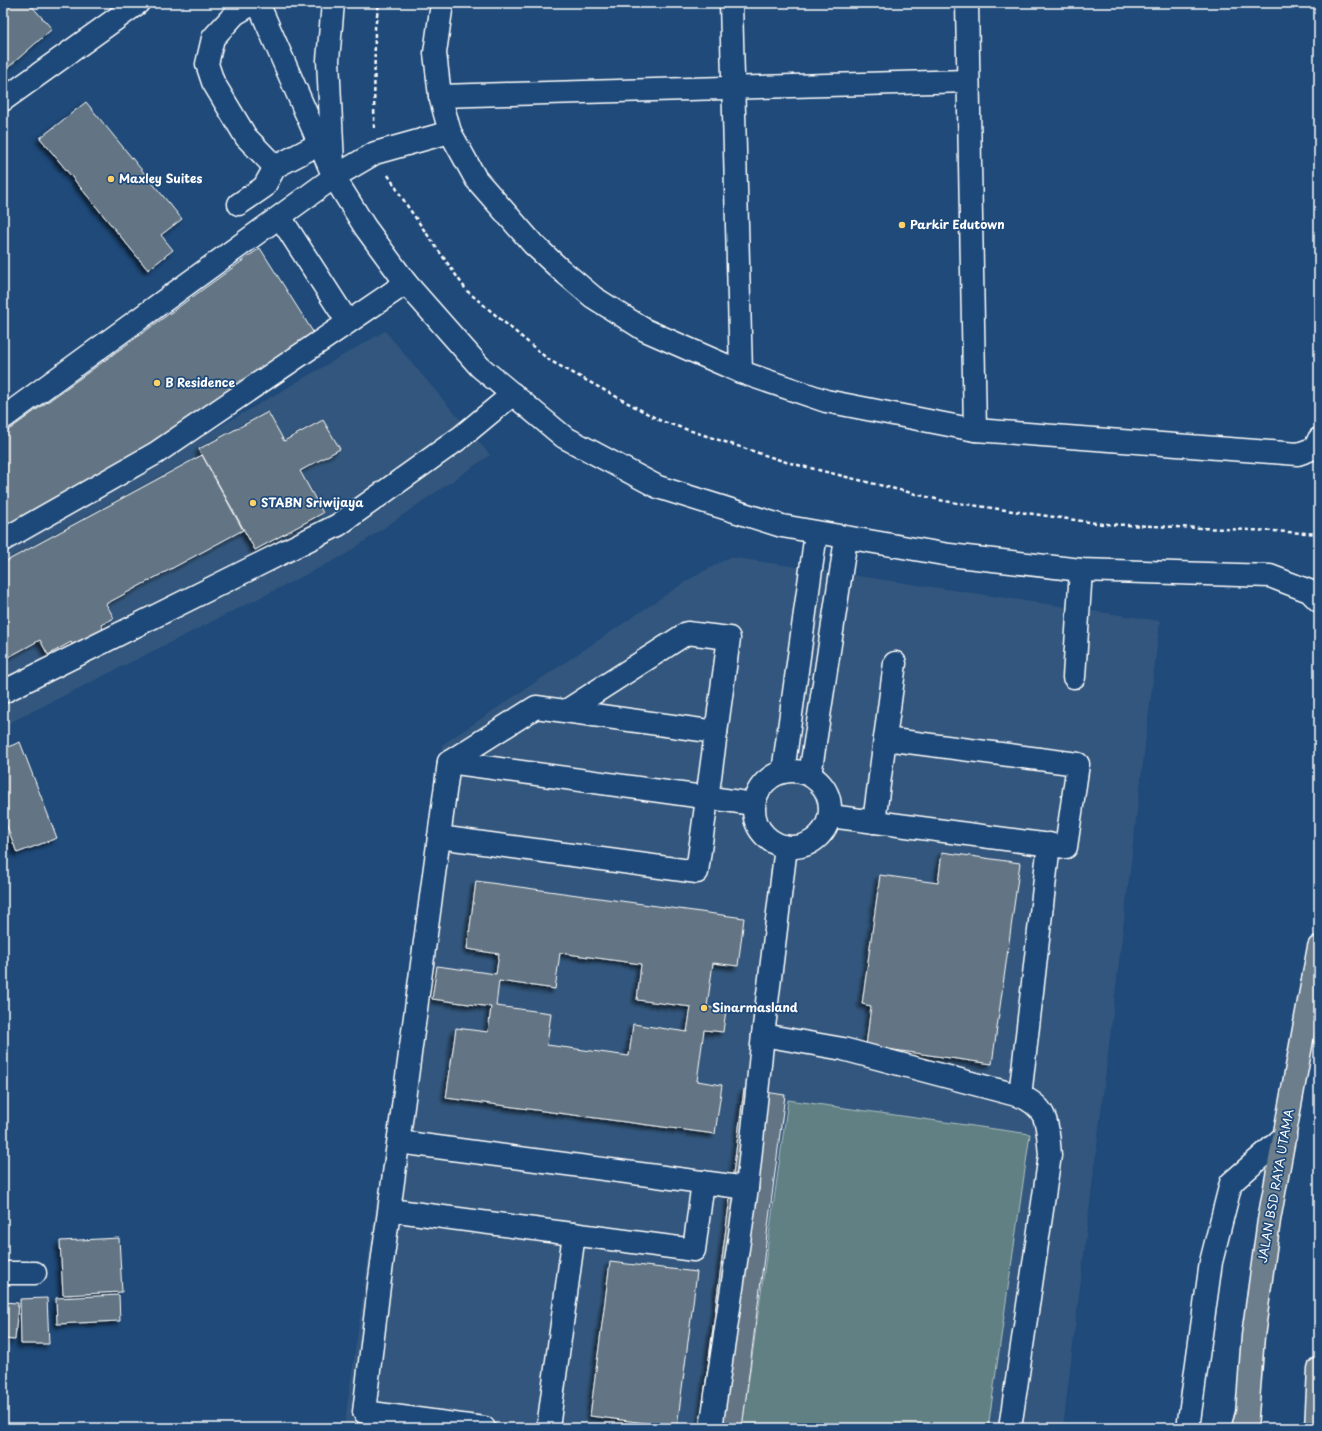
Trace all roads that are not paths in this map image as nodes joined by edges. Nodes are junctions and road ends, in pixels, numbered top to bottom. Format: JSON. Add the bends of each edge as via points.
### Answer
{"nodes":[{"id":1,"x":138,"y":3,"type":"edge"},
{"id":2,"x":254,"y":3,"type":"edge"},
{"id":3,"x":258,"y":3,"type":"edge"},
{"id":4,"x":333,"y":3,"type":"edge"},
{"id":5,"x":442,"y":3,"type":"edge"},
{"id":6,"x":731,"y":3,"type":"edge"},
{"id":7,"x":967,"y":3,"type":"edge"},
{"id":8,"x":968,"y":81,"type":"junction"},
{"id":9,"x":734,"y":88,"type":"junction"},
{"id":10,"x":440,"y":96,"type":"junction"},
{"id":11,"x":3,"y":100,"type":"edge"},
{"id":12,"x":450,"y":132,"type":"junction"},
{"id":13,"x":319,"y":144,"type":"junction"},
{"id":14,"x":275,"y":167,"type":"junction"},
{"id":15,"x":334,"y":177,"type":"junction"},
{"id":16,"x":238,"y":204,"type":"dead end"},
{"id":17,"x":280,"y":217,"type":"junction"},
{"id":18,"x":406,"y":283,"type":"junction"},
{"id":19,"x":347,"y":322,"type":"junction"},
{"id":20,"x":741,"y":372,"type":"junction"},
{"id":21,"x":513,"y":394,"type":"junction"},
{"id":22,"x":3,"y":418,"type":"edge"},
{"id":23,"x":974,"y":430,"type":"junction"},
{"id":24,"x":1319,"y":439,"type":"edge"},
{"id":25,"x":816,"y":533,"type":"junction"},
{"id":26,"x":846,"y":539,"type":"junction"},
{"id":27,"x":3,"y":540,"type":"edge"},
{"id":28,"x":1081,"y":570,"type":"junction"},
{"id":29,"x":1319,"y":600,"type":"edge"},
{"id":30,"x":895,"y":663,"type":"dead end"},
{"id":31,"x":1074,"y":677,"type":"dead end"},
{"id":32,"x":3,"y":692,"type":"edge"},
{"id":33,"x":566,"y":711,"type":"junction"},
{"id":34,"x":716,"y":732,"type":"junction"},
{"id":35,"x":885,"y":739,"type":"junction"},
{"id":36,"x":449,"y":762,"type":"junction"},
{"id":37,"x":783,"y":772,"type":"junction"},
{"id":38,"x":810,"y":775,"type":"junction"},
{"id":39,"x":707,"y":798,"type":"junction"},
{"id":40,"x":754,"y":804,"type":"junction"},
{"id":41,"x":830,"y":816,"type":"junction"},
{"id":42,"x":874,"y":822,"type":"junction"},
{"id":43,"x":439,"y":837,"type":"junction"},
{"id":44,"x":1049,"y":844,"type":"junction"},
{"id":45,"x":786,"y":847,"type":"junction"},
{"id":46,"x":1319,"y":947,"type":"edge"},
{"id":47,"x":763,"y":1035,"type":"junction"},
{"id":48,"x":1020,"y":1096,"type":"junction"},
{"id":49,"x":1285,"y":1136,"type":"junction"},
{"id":50,"x":399,"y":1142,"type":"junction"},
{"id":51,"x":703,"y":1182,"type":"junction"},
{"id":52,"x":746,"y":1188,"type":"junction"},
{"id":53,"x":390,"y":1210,"type":"junction"},
{"id":54,"x":574,"y":1234,"type":"junction"},
{"id":55,"x":3,"y":1273,"type":"edge"},
{"id":56,"x":35,"y":1273,"type":"dead end"},
{"id":57,"x":1319,"y":1369,"type":"edge"},
{"id":58,"x":1245,"y":1424,"type":"edge"},
{"id":59,"x":484,"y":1428,"type":"edge"},
{"id":60,"x":548,"y":1428,"type":"edge"},
{"id":61,"x":711,"y":1428,"type":"edge"},
{"id":62,"x":1010,"y":1428,"type":"edge"},
{"id":63,"x":1188,"y":1428,"type":"edge"},
{"id":64,"x":1316,"y":1428,"type":"edge"}],
"edges":[{"from":1,"to":11,"type":"street"},
{"from":2,"to":14,"type":"street","via":[[234,14],[213,38],[207,64],[213,82],[246,138]]},
{"from":3,"to":13,"type":"street"},
{"from":4,"to":15,"type":"street","via":[[328,60]]},
{"from":5,"to":10,"type":"street","via":[[435,53]]},
{"from":6,"to":9,"type":"street"},
{"from":7,"to":8,"type":"street"},
{"from":8,"to":9,"type":"street"},
{"from":8,"to":23,"type":"street"},
{"from":9,"to":10,"type":"street"},
{"from":9,"to":20,"type":"street"},
{"from":10,"to":12,"type":"street"},
{"from":12,"to":15,"type":"street","via":[[375,153]]},
{"from":12,"to":20,"type":"street","via":[[476,179],[533,244],[593,297],[645,330]]},
{"from":13,"to":14,"type":"street"},
{"from":13,"to":15,"type":"street"},
{"from":14,"to":16,"type":"street","via":[[264,187]]},
{"from":15,"to":17,"type":"street"},
{"from":15,"to":18,"type":"street"},
{"from":17,"to":19,"type":"street"},
{"from":17,"to":22,"type":"street"},
{"from":18,"to":19,"type":"street"},
{"from":18,"to":21,"type":"street","via":[[480,367]]},
{"from":19,"to":27,"type":"street","via":[[156,453]]},
{"from":20,"to":23,"type":"street","via":[[826,401]]},
{"from":21,"to":25,"type":"street","via":[[564,437],[658,487],[782,526]]},
{"from":21,"to":32,"type":"street","via":[[461,437],[338,525]]},
{"from":23,"to":24,"type":"street","via":[[1298,454],[1315,448]]},
{"from":25,"to":26,"type":"street"},
{"from":25,"to":37,"type":"street"},
{"from":26,"to":28,"type":"street","via":[[949,555]]},
{"from":26,"to":38,"type":"street"},
{"from":28,"to":29,"type":"street","via":[[1270,576],[1309,590]]},
{"from":28,"to":31,"type":"street"},
{"from":30,"to":35,"type":"street"},
{"from":33,"to":34,"type":"street"},
{"from":33,"to":34,"type":"street","via":[[687,634],[730,638]]},
{"from":33,"to":36,"type":"street","via":[[536,707]]},
{"from":34,"to":39,"type":"street"},
{"from":35,"to":42,"type":"street"},
{"from":35,"to":44,"type":"street","via":[[1078,764],[1066,847]]},
{"from":36,"to":39,"type":"street"},
{"from":36,"to":43,"type":"street"},
{"from":37,"to":38,"type":"street","via":[[797,771]]},
{"from":37,"to":40,"type":"street","via":[[769,778],[759,789]]},
{"from":38,"to":41,"type":"street","via":[[822,786],[829,800]]},
{"from":39,"to":40,"type":"street"},
{"from":39,"to":43,"type":"street","via":[[697,872]]},
{"from":40,"to":45,"type":"street","via":[[756,823],[768,839]]},
{"from":41,"to":42,"type":"street"},
{"from":41,"to":45,"type":"street","via":[[822,833],[806,845]]},
{"from":42,"to":44,"type":"street"},
{"from":43,"to":50,"type":"street"},
{"from":44,"to":48,"type":"street"},
{"from":45,"to":47,"type":"street"},
{"from":46,"to":49,"type":"main road","name":"JALAN BSD RAYA UTAMA"},
{"from":47,"to":48,"type":"street","via":[[843,1049]]},
{"from":47,"to":52,"type":"street"},
{"from":48,"to":62,"type":"street","via":[[1033,1101],[1041,1110],[1046,1121],[1050,1156]]},
{"from":49,"to":58,"type":"main road","name":"JALAN BSD RAYA UTAMA","via":[[1269,1220],[1255,1320]]},
{"from":49,"to":63,"type":"street","via":[[1231,1183],[1212,1262]]},
{"from":50,"to":51,"type":"street"},
{"from":50,"to":53,"type":"street"},
{"from":51,"to":52,"type":"street"},
{"from":51,"to":54,"type":"street","via":[[694,1250]]},
{"from":52,"to":61,"type":"street"},
{"from":53,"to":54,"type":"street"},
{"from":53,"to":59,"type":"street","via":[[364,1412]]},
{"from":54,"to":60,"type":"street"},
{"from":55,"to":56,"type":"street"},
{"from":57,"to":64,"type":"main road"}]}
